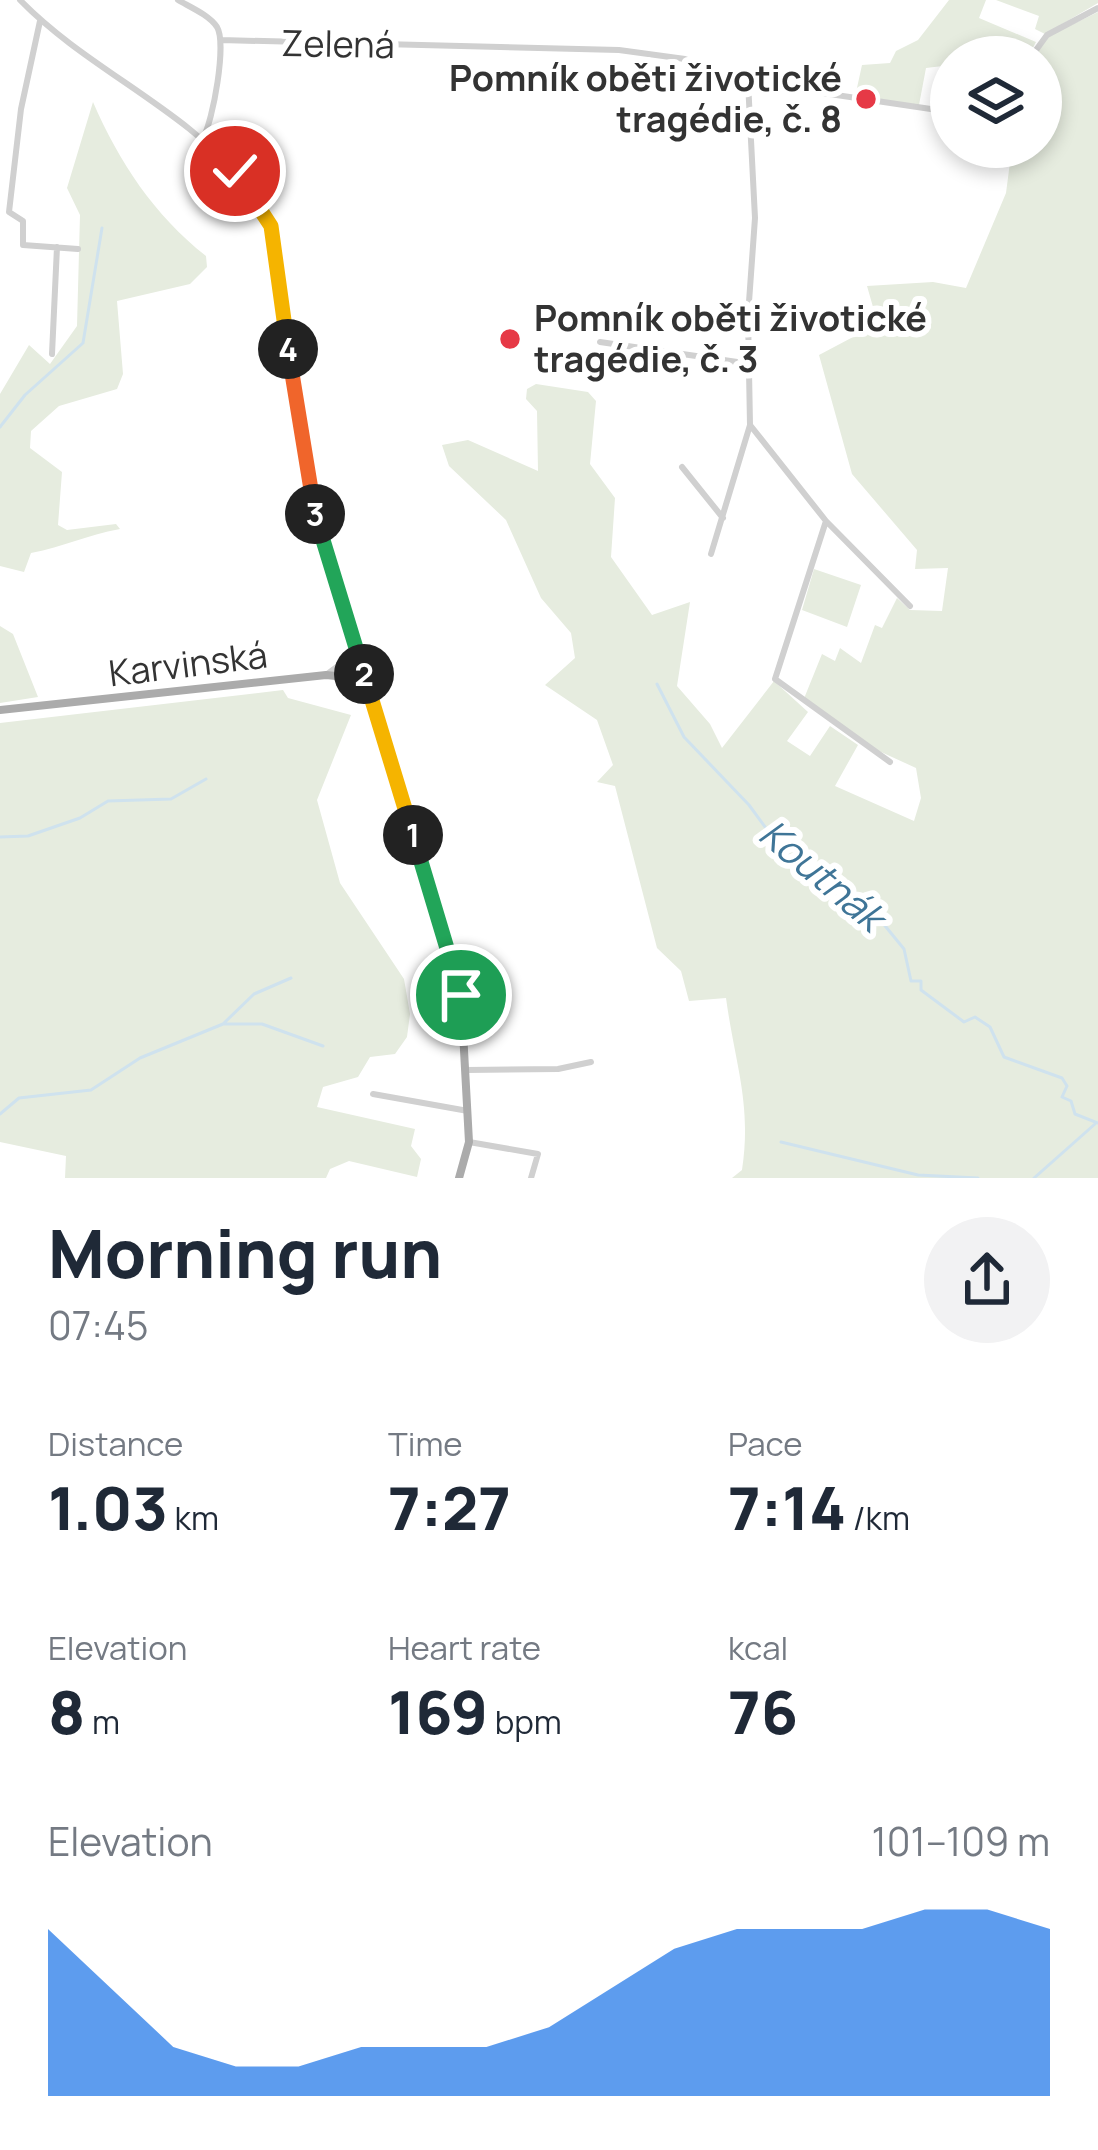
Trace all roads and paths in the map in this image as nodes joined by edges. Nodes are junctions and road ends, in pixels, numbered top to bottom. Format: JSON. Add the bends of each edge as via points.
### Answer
{"nodes":[{"id":1,"x":20,"y":0,"type":"edge"},
{"id":2,"x":178,"y":0,"type":"edge"},
{"id":3,"x":1098,"y":8,"type":"edge"},
{"id":4,"x":40,"y":21,"type":"junction"},
{"id":5,"x":1046,"y":36,"type":"edge"},
{"id":6,"x":221,"y":40,"type":"junction"},
{"id":7,"x":748,"y":82,"type":"junction"},
{"id":8,"x":930,"y":109,"type":"edge"},
{"id":9,"x":202,"y":138,"type":"junction"},
{"id":10,"x":57,"y":248,"type":"junction"},
{"id":11,"x":78,"y":249,"type":"dead end"},
{"id":12,"x":600,"y":342,"type":"dead end"},
{"id":13,"x":52,"y":354,"type":"dead end"},
{"id":14,"x":751,"y":364,"type":"junction"},
{"id":15,"x":750,"y":425,"type":"junction"},
{"id":16,"x":682,"y":467,"type":"dead end"},
{"id":17,"x":723,"y":518,"type":"junction"},
{"id":18,"x":826,"y":520,"type":"junction"},
{"id":19,"x":711,"y":554,"type":"dead end"},
{"id":20,"x":910,"y":607,"type":"dead end"},
{"id":21,"x":352,"y":638,"type":"junction"},
{"id":22,"x":352,"y":656,"type":"junction"},
{"id":23,"x":361,"y":664,"type":"junction"},
{"id":24,"x":326,"y":675,"type":"junction"},
{"id":25,"x":352,"y":679,"type":"junction"},
{"id":26,"x":371,"y":700,"type":"junction"},
{"id":27,"x":0,"y":710,"type":"edge"},
{"id":28,"x":890,"y":762,"type":"dead end"},
{"id":29,"x":591,"y":1062,"type":"dead end"},
{"id":30,"x":466,"y":1070,"type":"junction"},
{"id":31,"x":373,"y":1094,"type":"dead end"},
{"id":32,"x":468,"y":1111,"type":"junction"},
{"id":33,"x":469,"y":1142,"type":"junction"},
{"id":34,"x":458,"y":1178,"type":"edge"},
{"id":35,"x":531,"y":1178,"type":"edge"}],
"edges":[{"from":1,"to":4,"type":"street"},
{"from":2,"to":6,"type":"street","via":[[212,21]]},
{"from":3,"to":5,"type":"street"},
{"from":4,"to":9,"type":"street"},
{"from":4,"to":10,"type":"street","via":[[9,212],[23,221],[23,245]]},
{"from":6,"to":7,"type":"street","name":"Zelená","via":[[619,50],[685,59]]},
{"from":6,"to":9,"type":"street"},
{"from":7,"to":8,"type":"street","name":"Zelená"},
{"from":7,"to":14,"type":"street"},
{"from":9,"to":21,"type":"street","via":[[249,188],[271,226],[306,484]]},
{"from":10,"to":11,"type":"street"},
{"from":10,"to":13,"type":"street"},
{"from":12,"to":14,"type":"street"},
{"from":14,"to":15,"type":"street"},
{"from":15,"to":17,"type":"street"},
{"from":15,"to":18,"type":"street"},
{"from":16,"to":17,"type":"street"},
{"from":17,"to":19,"type":"street"},
{"from":18,"to":20,"type":"street"},
{"from":18,"to":28,"type":"street","via":[[775,679]]},
{"from":21,"to":22,"type":"street"},
{"from":21,"to":23,"type":"street"},
{"from":22,"to":24,"type":"street"},
{"from":22,"to":25,"type":"street"},
{"from":23,"to":25,"type":"street"},
{"from":23,"to":26,"type":"street"},
{"from":24,"to":25,"type":"main road","name":"Karvinská"},
{"from":24,"to":27,"type":"main road","name":"Karvinská"},
{"from":25,"to":26,"type":"main road"},
{"from":26,"to":30,"type":"main road","via":[[461,995]]},
{"from":29,"to":30,"type":"street"},
{"from":30,"to":32,"type":"main road"},
{"from":31,"to":32,"type":"street"},
{"from":32,"to":33,"type":"main road"},
{"from":33,"to":34,"type":"main road"},
{"from":33,"to":35,"type":"street","via":[[538,1154]]}]}
